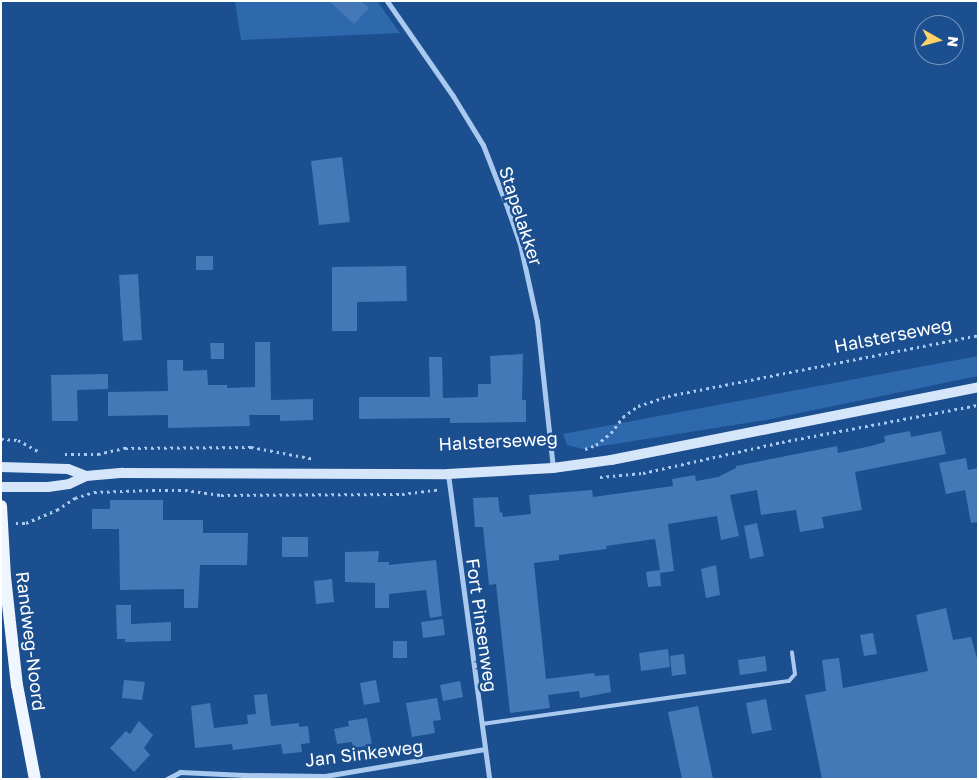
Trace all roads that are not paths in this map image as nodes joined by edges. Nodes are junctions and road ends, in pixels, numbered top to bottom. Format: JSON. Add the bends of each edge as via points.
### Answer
{"nodes":[{"id":1,"x":387,"y":1,"type":"edge"},
{"id":2,"x":978,"y":387,"type":"edge"},
{"id":3,"x":1,"y":467,"type":"edge"},
{"id":4,"x":553,"y":468,"type":"junction"},
{"id":5,"x":448,"y":474,"type":"junction"},
{"id":6,"x":86,"y":476,"type":"junction"},
{"id":7,"x":1,"y":487,"type":"edge"},
{"id":8,"x":1,"y":506,"type":"edge"},
{"id":9,"x":2,"y":523,"type":"edge"},
{"id":10,"x":792,"y":652,"type":"dead end"},
{"id":11,"x":482,"y":724,"type":"junction"},
{"id":12,"x":485,"y":749,"type":"junction"},
{"id":13,"x":245,"y":777,"type":"edge"},
{"id":14,"x":35,"y":779,"type":"edge"},
{"id":15,"x":167,"y":779,"type":"edge"},
{"id":16,"x":489,"y":779,"type":"edge"}],
"edges":[{"from":1,"to":4,"type":"street","name":"Stapelakker","via":[[483,145],[506,204],[520,244],[537,320]]},
{"from":2,"to":4,"type":"main road","name":"Halsterseweg","via":[[611,460]]},
{"from":3,"to":6,"type":"main road","name":"Halsterseweg","via":[[68,469]]},
{"from":4,"to":5,"type":"main road","name":"Halsterseweg"},
{"from":5,"to":6,"type":"main road","name":"Halsterseweg","via":[[123,472]]},
{"from":5,"to":11,"type":"street","name":"Fort Pinsenweg"},
{"from":6,"to":7,"type":"main road","name":"Halsterseweg","via":[[69,484],[48,487]]},
{"from":8,"to":9,"type":"main road","name":"Randweg-Noord"},
{"from":9,"to":14,"type":"main road","name":"Randweg-Noord","via":[[17,685]]},
{"from":10,"to":11,"type":"lane","via":[[795,674],[789,681]]},
{"from":11,"to":12,"type":"street","name":"Fort Pinsenweg"},
{"from":12,"to":13,"type":"street","name":"Jan Sinkeweg","via":[[325,776]]},
{"from":12,"to":16,"type":"street","name":"Fort Pinsenweg"},
{"from":13,"to":15,"type":"street","name":"Jan Sinkeweg","via":[[180,772]]}]}
